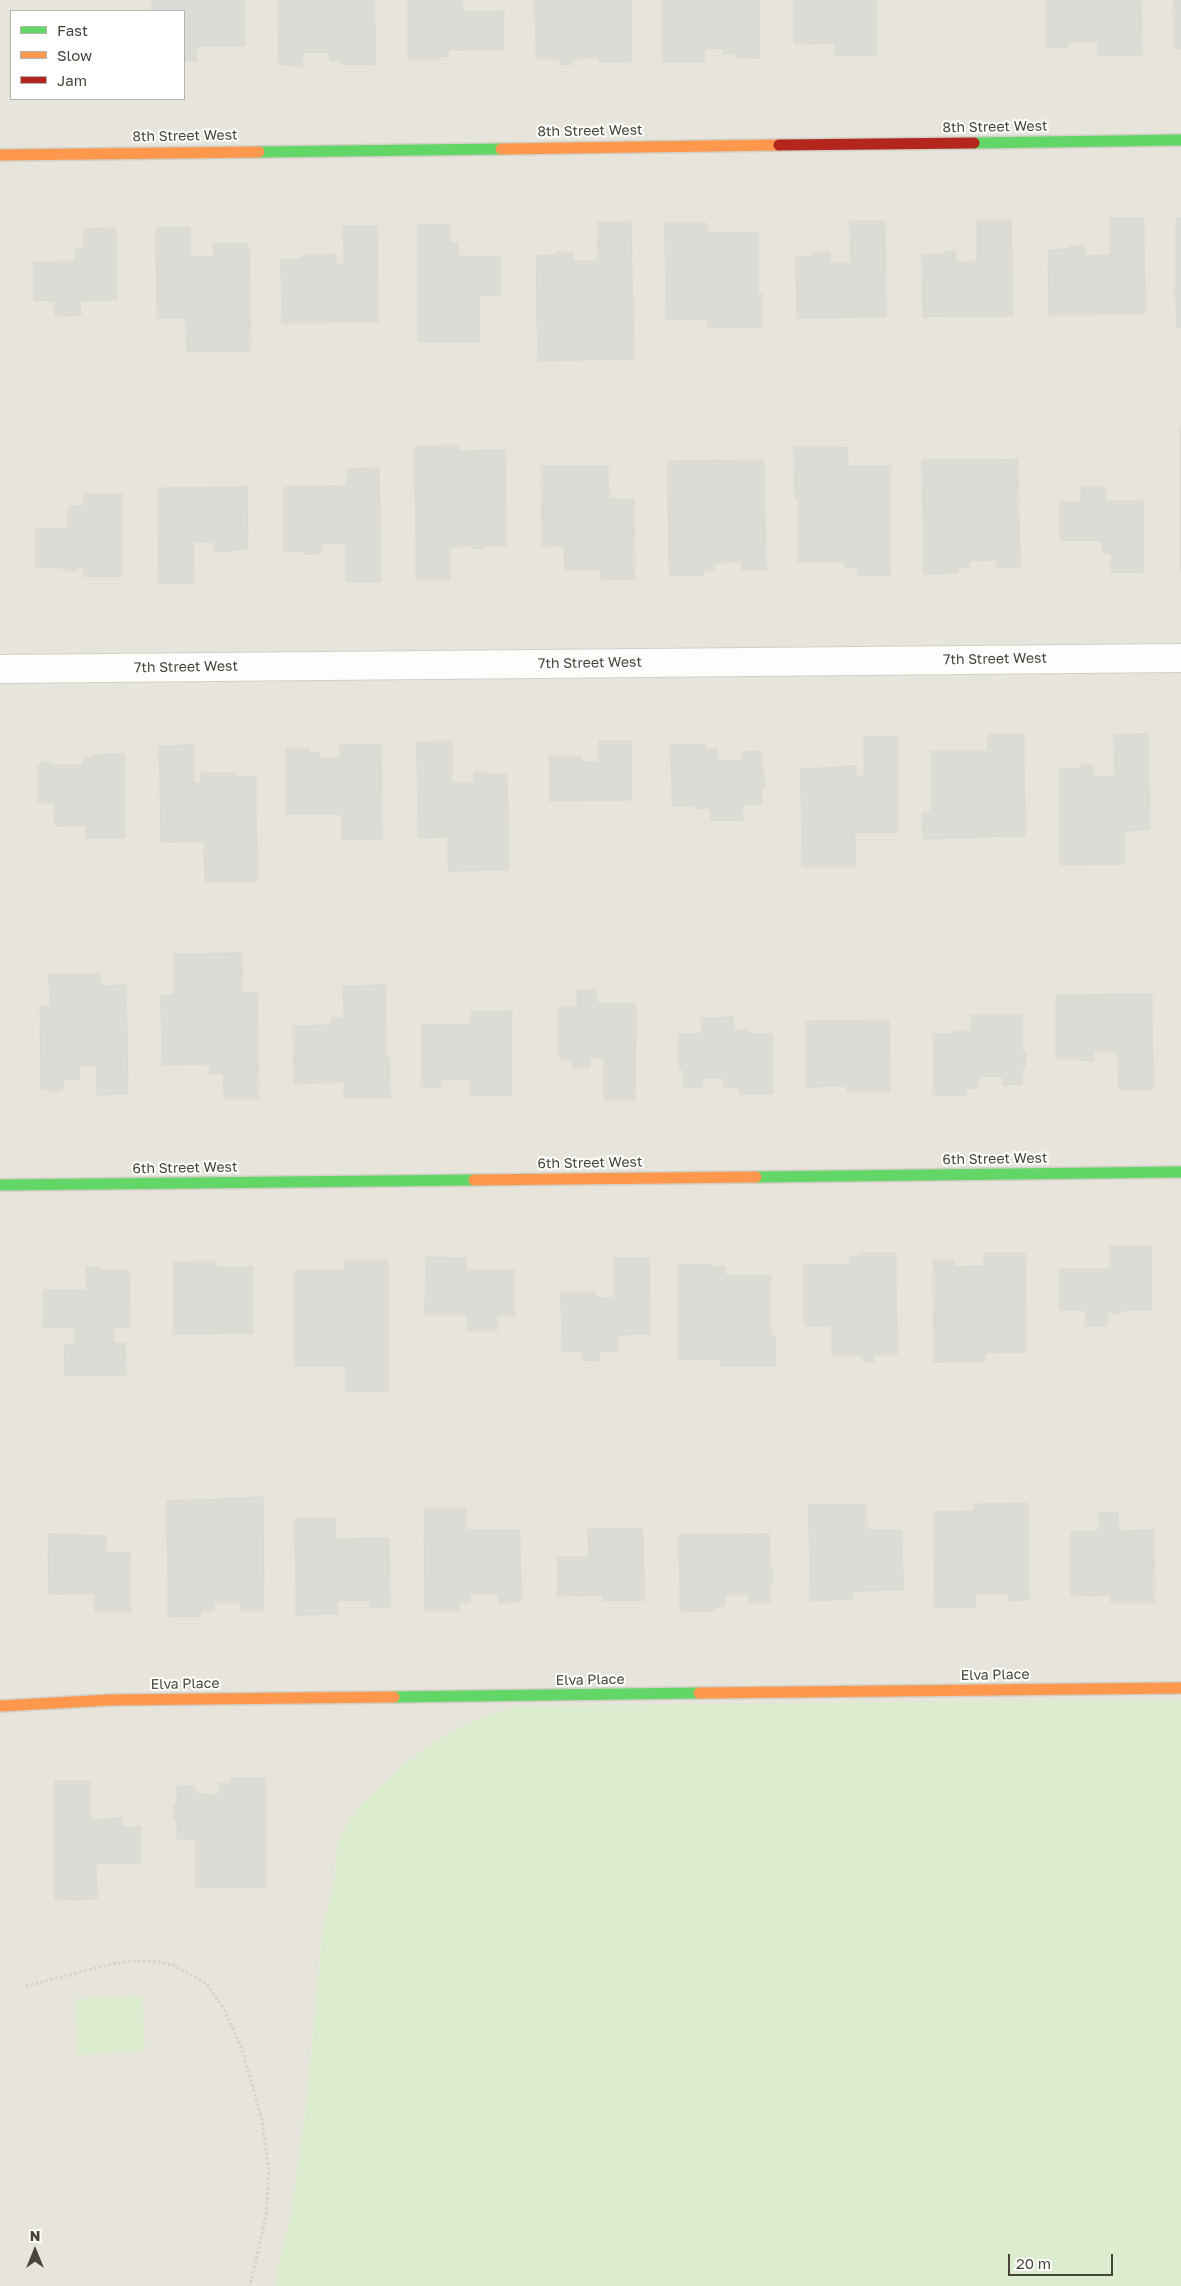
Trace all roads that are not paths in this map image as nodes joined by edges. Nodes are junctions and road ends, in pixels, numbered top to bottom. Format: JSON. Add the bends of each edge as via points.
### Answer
{"nodes":[{"id":1,"x":1181,"y":140,"type":"edge"},
{"id":2,"x":0,"y":155,"type":"edge"},
{"id":3,"x":1181,"y":658,"type":"edge"},
{"id":4,"x":0,"y":669,"type":"edge"},
{"id":5,"x":1181,"y":1172,"type":"edge"},
{"id":6,"x":0,"y":1185,"type":"edge"},
{"id":7,"x":1181,"y":1688,"type":"edge"},
{"id":8,"x":0,"y":1706,"type":"edge"}],
"edges":[{"from":1,"to":2,"type":"street","name":"8th Street West"},
{"from":3,"to":4,"type":"street","name":"7th Street West"},
{"from":5,"to":6,"type":"street","name":"6th Street West"},
{"from":7,"to":8,"type":"street","name":"Elva Place","via":[[109,1700]]}]}
